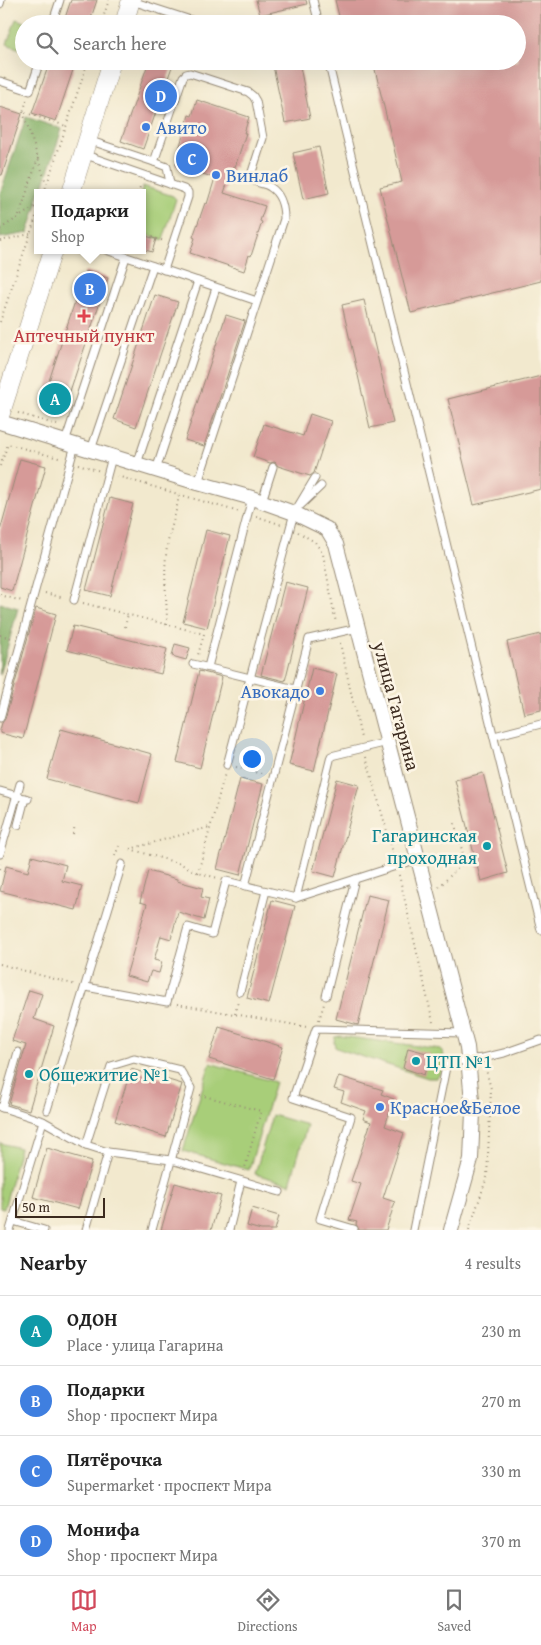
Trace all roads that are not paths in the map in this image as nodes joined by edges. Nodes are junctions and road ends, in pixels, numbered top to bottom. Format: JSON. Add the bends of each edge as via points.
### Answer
{"nodes":[{"id":1,"x":2,"y":0,"type":"edge"},
{"id":2,"x":60,"y":0,"type":"edge"},
{"id":3,"x":131,"y":0,"type":"edge"},
{"id":4,"x":313,"y":0,"type":"edge"},
{"id":5,"x":0,"y":4,"type":"edge"},
{"id":6,"x":55,"y":15,"type":"edge"},
{"id":7,"x":127,"y":15,"type":"edge"},
{"id":8,"x":176,"y":15,"type":"edge"},
{"id":9,"x":317,"y":15,"type":"edge"},
{"id":10,"x":37,"y":70,"type":"edge"},
{"id":11,"x":109,"y":70,"type":"edge"},
{"id":12,"x":330,"y":70,"type":"edge"},
{"id":13,"x":0,"y":81,"type":"edge"},
{"id":14,"x":85,"y":147,"type":"junction"},
{"id":15,"x":154,"y":162,"type":"junction"},
{"id":16,"x":170,"y":184,"type":"junction"},
{"id":17,"x":72,"y":189,"type":"edge"},
{"id":18,"x":51,"y":254,"type":"edge"},
{"id":19,"x":117,"y":254,"type":"edge"},
{"id":20,"x":126,"y":257,"type":"junction"},
{"id":21,"x":153,"y":266,"type":"junction"},
{"id":22,"x":164,"y":270,"type":"junction"},
{"id":23,"x":198,"y":281,"type":"junction"},
{"id":24,"x":216,"y":288,"type":"junction"},
{"id":25,"x":257,"y":302,"type":"junction"},
{"id":26,"x":0,"y":416,"type":"edge"},
{"id":27,"x":0,"y":422,"type":"edge"},
{"id":28,"x":70,"y":444,"type":"junction"},
{"id":29,"x":91,"y":450,"type":"junction"},
{"id":30,"x":112,"y":457,"type":"junction"},
{"id":31,"x":137,"y":464,"type":"junction"},
{"id":32,"x":273,"y":467,"type":"dead end"},
{"id":33,"x":156,"y":470,"type":"junction"},
{"id":34,"x":315,"y":478,"type":"dead end"},
{"id":35,"x":198,"y":483,"type":"junction"},
{"id":36,"x":321,"y":486,"type":"dead end"},
{"id":37,"x":257,"y":500,"type":"junction"},
{"id":38,"x":294,"y":512,"type":"junction"},
{"id":39,"x":74,"y":600,"type":"road end"},
{"id":40,"x":358,"y":628,"type":"junction"},
{"id":41,"x":194,"y":664,"type":"road end"},
{"id":42,"x":208,"y":667,"type":"junction"},
{"id":43,"x":250,"y":678,"type":"junction"},
{"id":44,"x":295,"y":689,"type":"junction"},
{"id":45,"x":0,"y":718,"type":"edge"},
{"id":46,"x":541,"y":724,"type":"edge"},
{"id":47,"x":494,"y":736,"type":"junction"},
{"id":48,"x":388,"y":742,"type":"junction"},
{"id":49,"x":404,"y":745,"type":"dead end"},
{"id":50,"x":406,"y":755,"type":"dead end"},
{"id":51,"x":227,"y":765,"type":"road end"},
{"id":52,"x":20,"y":784,"type":"dead end"},
{"id":53,"x":0,"y":791,"type":"edge"},
{"id":54,"x":16,"y":796,"type":"junction"},
{"id":55,"x":18,"y":825,"type":"dead end"},
{"id":56,"x":0,"y":854,"type":"edge"},
{"id":57,"x":418,"y":859,"type":"junction"},
{"id":58,"x":122,"y":864,"type":"dead end"},
{"id":59,"x":355,"y":879,"type":"junction"},
{"id":60,"x":245,"y":886,"type":"junction"},
{"id":61,"x":266,"y":891,"type":"junction"},
{"id":62,"x":296,"y":898,"type":"junction"},
{"id":63,"x":541,"y":930,"type":"edge"},
{"id":64,"x":86,"y":987,"type":"junction"},
{"id":65,"x":240,"y":992,"type":"road end"},
{"id":66,"x":326,"y":996,"type":"road end"},
{"id":67,"x":463,"y":1033,"type":"junction"},
{"id":68,"x":541,"y":1040,"type":"edge"},
{"id":69,"x":18,"y":1052,"type":"dead end"},
{"id":70,"x":469,"y":1059,"type":"junction"},
{"id":71,"x":1,"y":1107,"type":"edge"},
{"id":72,"x":48,"y":1110,"type":"dead end"},
{"id":73,"x":43,"y":1122,"type":"junction"},
{"id":74,"x":86,"y":1144,"type":"junction"},
{"id":75,"x":108,"y":1152,"type":"junction"},
{"id":76,"x":171,"y":1160,"type":"junction"},
{"id":77,"x":241,"y":1181,"type":"junction"},
{"id":78,"x":280,"y":1192,"type":"dead end"},
{"id":79,"x":13,"y":1221,"type":"junction"},
{"id":80,"x":340,"y":1228,"type":"edge"},
{"id":81,"x":354,"y":1229,"type":"edge"},
{"id":82,"x":10,"y":1230,"type":"edge"},
{"id":83,"x":44,"y":1230,"type":"edge"},
{"id":84,"x":86,"y":1230,"type":"edge"},
{"id":85,"x":152,"y":1230,"type":"edge"},
{"id":86,"x":229,"y":1230,"type":"edge"},
{"id":87,"x":413,"y":1230,"type":"edge"},
{"id":88,"x":451,"y":1230,"type":"edge"}],
"edges":[{"from":1,"to":5,"type":"lane"},
{"from":2,"to":6,"type":"lane"},
{"from":3,"to":7,"type":"street"},
{"from":3,"to":8,"type":"lane"},
{"from":4,"to":9,"type":"lane"},
{"from":10,"to":13,"type":"lane","via":[[30,91]]},
{"from":11,"to":14,"type":"street"},
{"from":12,"to":47,"type":"lane"},
{"from":14,"to":15,"type":"lane"},
{"from":14,"to":16,"type":"lane"},
{"from":14,"to":17,"type":"street"},
{"from":15,"to":16,"type":"lane","via":[[167,167]]},
{"from":15,"to":25,"type":"lane","via":[[186,74],[253,96],[263,138],[252,179],[270,187],[282,202],[284,211]]},
{"from":16,"to":22,"type":"lane","via":[[188,192],[188,197]]},
{"from":18,"to":26,"type":"street"},
{"from":19,"to":20,"type":"lane"},
{"from":20,"to":21,"type":"lane"},
{"from":20,"to":28,"type":"lane"},
{"from":21,"to":22,"type":"lane"},
{"from":21,"to":29,"type":"lane"},
{"from":22,"to":23,"type":"lane"},
{"from":23,"to":24,"type":"lane"},
{"from":23,"to":31,"type":"lane"},
{"from":24,"to":25,"type":"lane"},
{"from":24,"to":33,"type":"lane"},
{"from":25,"to":35,"type":"lane"},
{"from":27,"to":28,"type":"street","name":"улица Гагарина"},
{"from":28,"to":29,"type":"street","name":"улица Гагарина"},
{"from":28,"to":45,"type":"lane"},
{"from":29,"to":30,"type":"street","name":"улица Гагарина"},
{"from":30,"to":31,"type":"street","name":"улица Гагарина"},
{"from":30,"to":39,"type":"lane"},
{"from":31,"to":33,"type":"street","name":"улица Гагарина"},
{"from":32,"to":37,"type":"lane"},
{"from":33,"to":35,"type":"street","name":"улица Гагарина"},
{"from":34,"to":38,"type":"lane"},
{"from":35,"to":37,"type":"street","name":"улица Гагарина"},
{"from":36,"to":38,"type":"lane"},
{"from":37,"to":38,"type":"street","name":"улица Гагарина"},
{"from":37,"to":42,"type":"lane"},
{"from":38,"to":40,"type":"street","name":"улица Гагарина","via":[[327,529],[336,544],[349,576]]},
{"from":38,"to":43,"type":"lane"},
{"from":40,"to":44,"type":"lane","via":[[309,639]]},
{"from":40,"to":48,"type":"street","name":"улица Гагарина"},
{"from":41,"to":42,"type":"lane"},
{"from":42,"to":43,"type":"lane"},
{"from":43,"to":44,"type":"lane"},
{"from":43,"to":51,"type":"lane"},
{"from":44,"to":60,"type":"lane"},
{"from":46,"to":47,"type":"lane"},
{"from":47,"to":63,"type":"lane"},
{"from":48,"to":57,"type":"street","name":"улица Гагарина"},
{"from":48,"to":62,"type":"lane","via":[[332,756]]},
{"from":49,"to":50,"type":"lane"},
{"from":52,"to":54,"type":"lane"},
{"from":53,"to":54,"type":"lane"},
{"from":54,"to":55,"type":"lane","via":[[26,798]]},
{"from":54,"to":56,"type":"lane"},
{"from":57,"to":59,"type":"lane"},
{"from":57,"to":67,"type":"street","name":"улица Гагарина"},
{"from":58,"to":64,"type":"lane"},
{"from":59,"to":62,"type":"lane"},
{"from":59,"to":66,"type":"lane"},
{"from":60,"to":61,"type":"lane"},
{"from":60,"to":64,"type":"lane","via":[[226,881],[212,934],[188,927],[167,1002]]},
{"from":61,"to":62,"type":"lane"},
{"from":61,"to":65,"type":"lane"},
{"from":64,"to":72,"type":"lane"},
{"from":67,"to":70,"type":"street","name":"улица Гагарина"},
{"from":67,"to":80,"type":"lane","via":[[316,1028],[293,1098],[351,1117],[320,1219]]},
{"from":68,"to":70,"type":"lane","via":[[504,1053]]},
{"from":69,"to":71,"type":"lane"},
{"from":70,"to":87,"type":"lane","via":[[447,1062]]},
{"from":70,"to":88,"type":"street","name":"улица Гагарина","via":[[473,1112],[471,1159]]},
{"from":71,"to":73,"type":"lane"},
{"from":73,"to":74,"type":"lane"},
{"from":73,"to":79,"type":"lane"},
{"from":74,"to":75,"type":"lane"},
{"from":74,"to":76,"type":"lane","via":[[112,1066],[134,1059],[180,1070],[190,1088]]},
{"from":75,"to":76,"type":"lane"},
{"from":75,"to":84,"type":"lane"},
{"from":76,"to":77,"type":"lane"},
{"from":76,"to":85,"type":"lane"},
{"from":77,"to":78,"type":"lane"},
{"from":77,"to":86,"type":"lane"},
{"from":79,"to":82,"type":"lane"},
{"from":79,"to":83,"type":"lane"},
{"from":80,"to":81,"type":"lane"}]}
